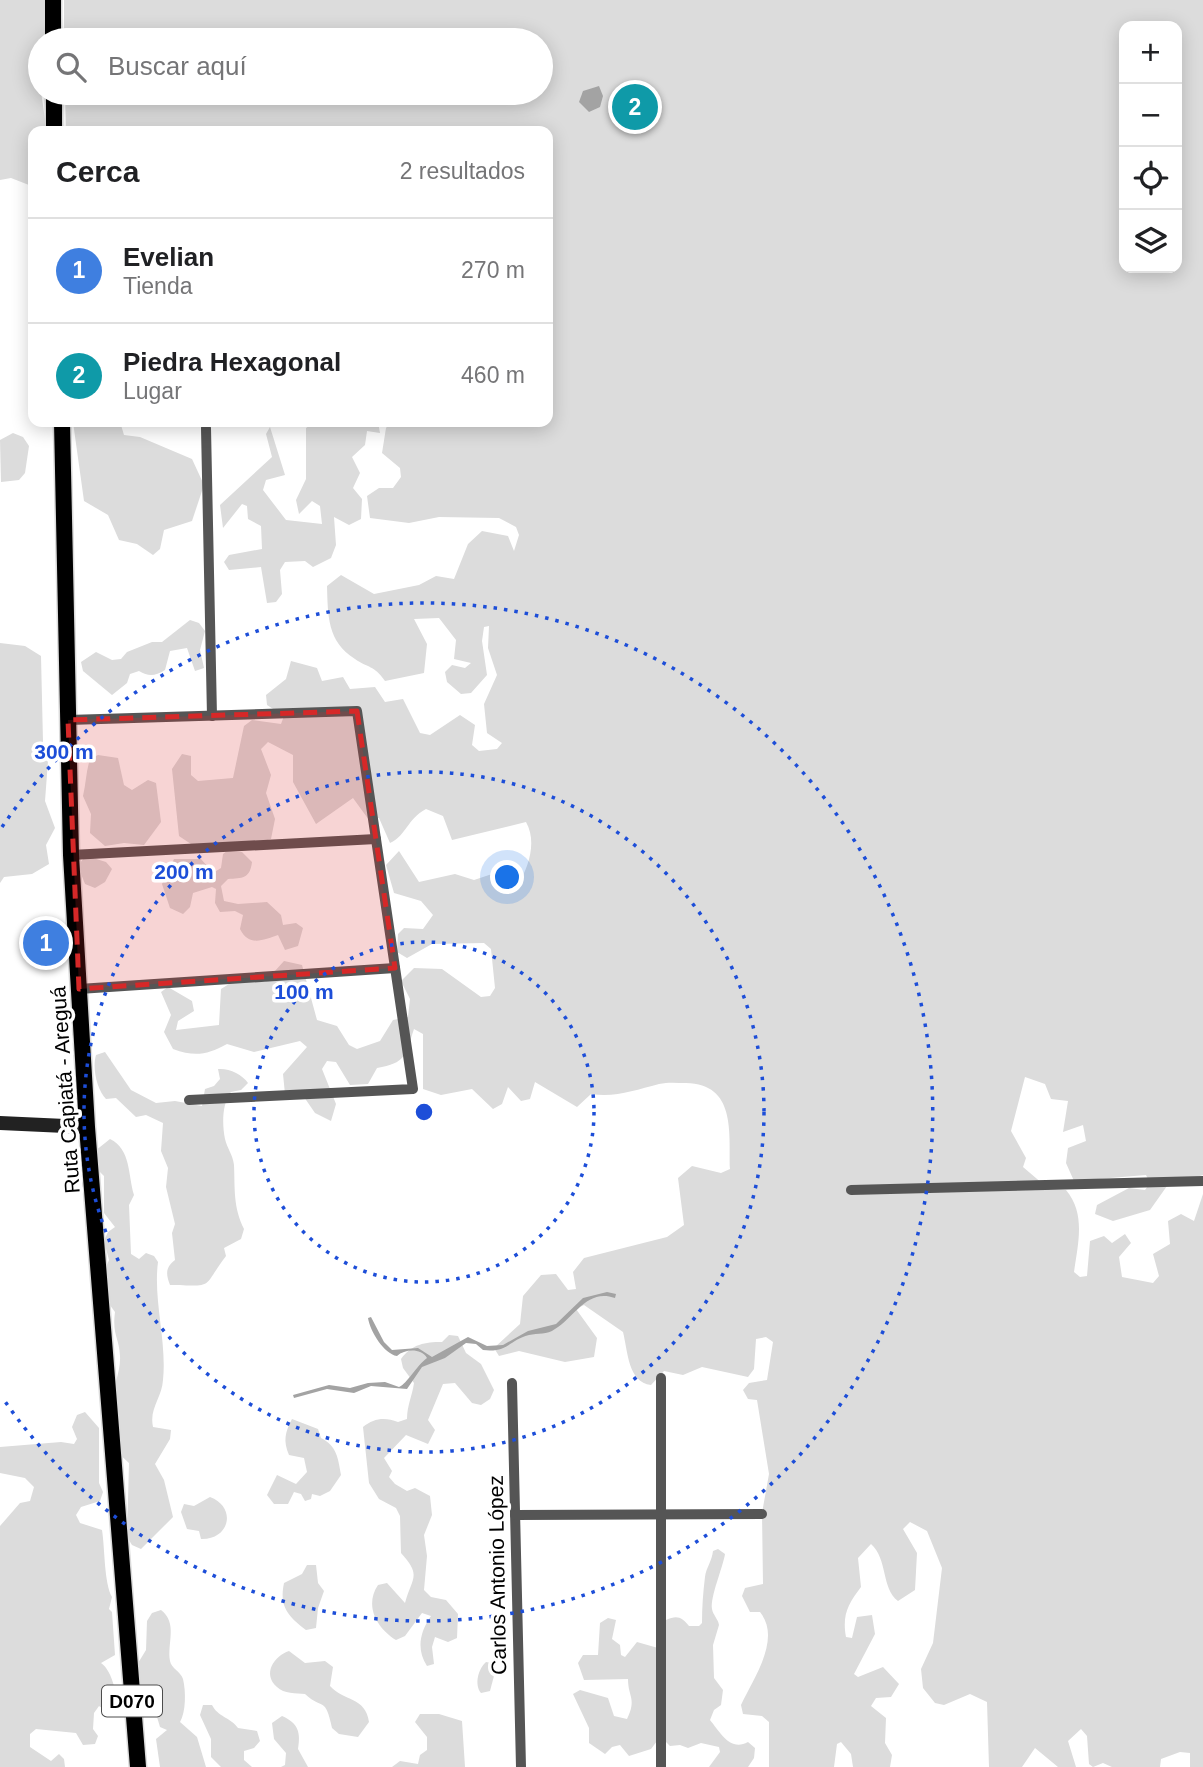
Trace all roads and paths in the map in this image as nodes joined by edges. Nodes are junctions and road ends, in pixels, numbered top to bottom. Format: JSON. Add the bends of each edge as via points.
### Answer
{"nodes":[{"id":1,"x":53,"y":0,"type":"edge"},
{"id":2,"x":54,"y":28,"type":"edge"},
{"id":3,"x":54,"y":105,"type":"edge"},
{"id":4,"x":54,"y":126,"type":"edge"},
{"id":5,"x":62,"y":427,"type":"edge"},
{"id":6,"x":206,"y":428,"type":"dead end"},
{"id":7,"x":212,"y":716,"type":"junction"},
{"id":8,"x":68,"y":720,"type":"junction"},
{"id":9,"x":376,"y":839,"type":"junction"},
{"id":10,"x":71,"y":855,"type":"junction"},
{"id":11,"x":395,"y":968,"type":"junction"},
{"id":12,"x":79,"y":989,"type":"junction"},
{"id":13,"x":189,"y":1100,"type":"dead end"},
{"id":14,"x":0,"y":1124,"type":"edge"},
{"id":15,"x":87,"y":1127,"type":"junction"},
{"id":16,"x":1203,"y":1181,"type":"edge"},
{"id":17,"x":851,"y":1190,"type":"dead end"},
{"id":18,"x":662,"y":1378,"type":"dead end"},
{"id":19,"x":512,"y":1383,"type":"dead end"},
{"id":20,"x":762,"y":1514,"type":"dead end"},
{"id":21,"x":515,"y":1515,"type":"junction"},
{"id":22,"x":661,"y":1515,"type":"junction"},
{"id":23,"x":138,"y":1767,"type":"edge"},
{"id":24,"x":521,"y":1767,"type":"edge"},
{"id":25,"x":661,"y":1767,"type":"edge"}],
"edges":[{"from":1,"to":2,"type":"main road"},
{"from":3,"to":4,"type":"main road"},
{"from":5,"to":8,"type":"main road","name":"Ruta Capiatá - Areguá","number":"D070"},
{"from":6,"to":7,"type":"street"},
{"from":7,"to":8,"type":"street"},
{"from":7,"to":9,"type":"street","via":[[357,712]]},
{"from":8,"to":10,"type":"main road","name":"Ruta Capiatá - Areguá","number":"D070"},
{"from":9,"to":10,"type":"street"},
{"from":9,"to":11,"type":"street"},
{"from":10,"to":12,"type":"main road","name":"Ruta Capiatá - Areguá","number":"D070"},
{"from":11,"to":12,"type":"street"},
{"from":11,"to":13,"type":"street","via":[[413,1089]]},
{"from":12,"to":15,"type":"main road","name":"Ruta Capiatá - Areguá","number":"D070"},
{"from":14,"to":15,"type":"street"},
{"from":15,"to":23,"type":"main road","name":"Ruta Capiatá - Areguá","number":"D070"},
{"from":16,"to":17,"type":"street"},
{"from":18,"to":22,"type":"street"},
{"from":19,"to":21,"type":"street","name":"Carlos Antonio López"},
{"from":20,"to":22,"type":"street"},
{"from":21,"to":22,"type":"street"},
{"from":21,"to":24,"type":"street","name":"Carlos Antonio López"},
{"from":22,"to":25,"type":"street"}]}
